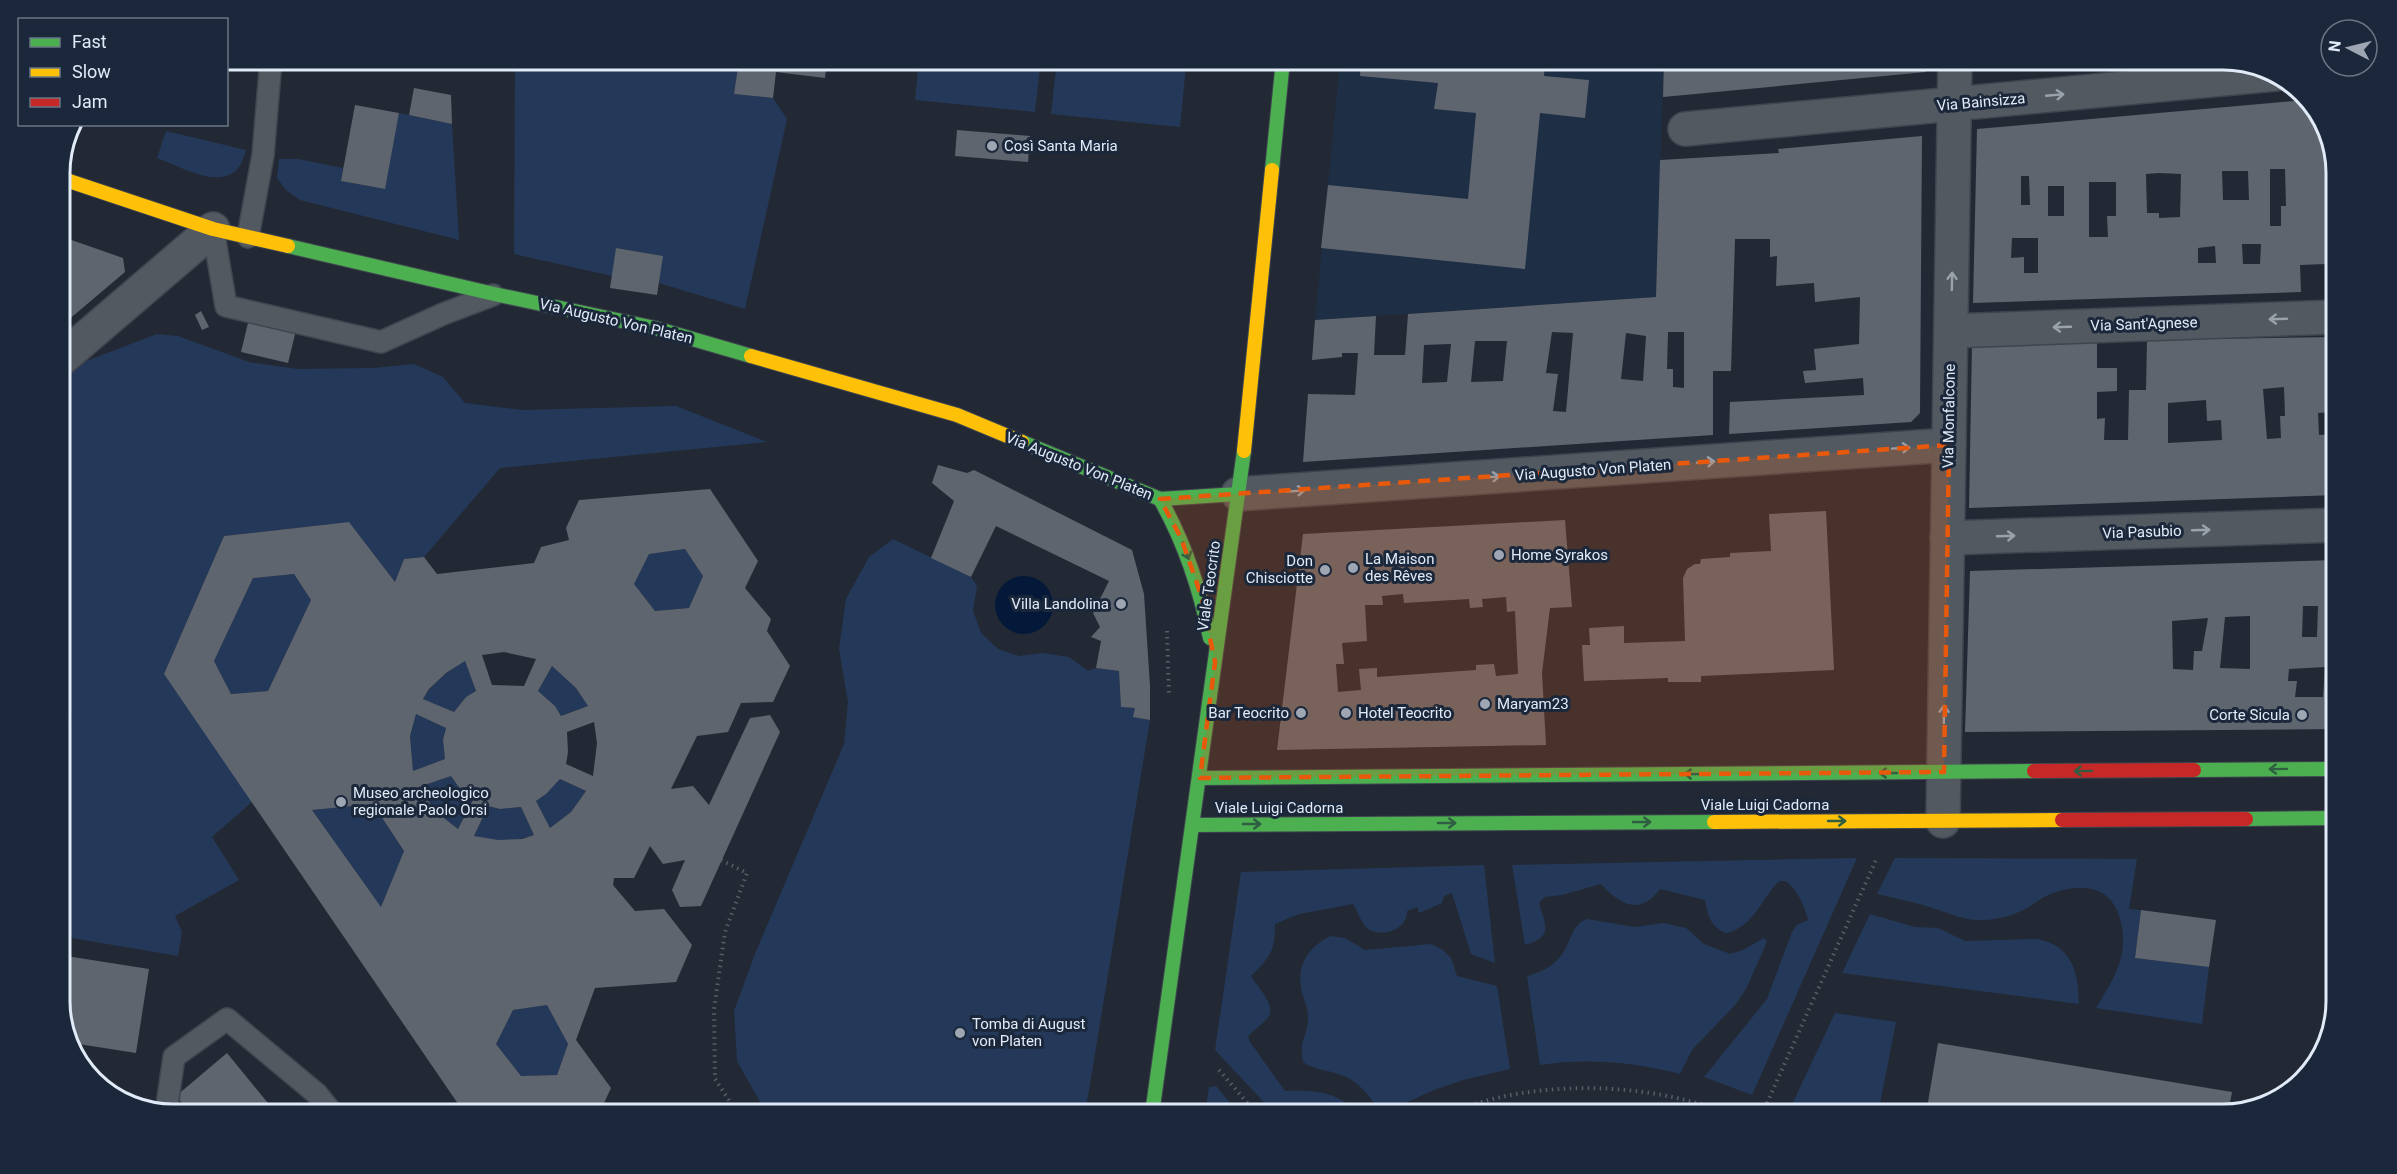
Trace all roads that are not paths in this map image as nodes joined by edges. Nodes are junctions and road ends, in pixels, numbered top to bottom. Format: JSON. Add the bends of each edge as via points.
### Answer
{"nodes":[{"id":1,"x":270,"y":70,"type":"edge"},
{"id":2,"x":1282,"y":70,"type":"edge"},
{"id":3,"x":1955,"y":70,"type":"edge"},
{"id":4,"x":2256,"y":76,"type":"edge"},
{"id":5,"x":1954,"y":105,"type":"junction"},
{"id":6,"x":1685,"y":129,"type":"dead end"},
{"id":7,"x":71,"y":182,"type":"edge"},
{"id":8,"x":213,"y":229,"type":"junction"},
{"id":9,"x":248,"y":237,"type":"junction"},
{"id":10,"x":494,"y":294,"type":"junction"},
{"id":11,"x":2326,"y":317,"type":"edge"},
{"id":12,"x":1951,"y":331,"type":"junction"},
{"id":13,"x":71,"y":351,"type":"edge"},
{"id":14,"x":1949,"y":445,"type":"junction"},
{"id":15,"x":1238,"y":494,"type":"junction"},
{"id":16,"x":1160,"y":499,"type":"junction"},
{"id":17,"x":2326,"y":525,"type":"edge"},
{"id":18,"x":1947,"y":538,"type":"junction"},
{"id":19,"x":1215,"y":662,"type":"junction"},
{"id":20,"x":2326,"y":769,"type":"edge"},
{"id":21,"x":1944,"y":772,"type":"junction"},
{"id":22,"x":1200,"y":777,"type":"junction"},
{"id":23,"x":2326,"y":818,"type":"edge"},
{"id":24,"x":1943,"y":821,"type":"junction"},
{"id":25,"x":1193,"y":825,"type":"junction"},
{"id":26,"x":167,"y":1104,"type":"edge"},
{"id":27,"x":325,"y":1104,"type":"edge"},
{"id":28,"x":1153,"y":1104,"type":"edge"}],
"edges":[{"from":1,"to":9,"type":"lane","via":[[263,155]]},
{"from":2,"to":15,"type":"main road","name":"Viale Teocrito"},
{"from":3,"to":5,"type":"street","name":"Via Monfalcone"},
{"from":5,"to":4,"type":"street","name":"Via Bainsizza","one_way":true},
{"from":5,"to":6,"type":"street","name":"Via Bainsizza"},
{"from":12,"to":5,"type":"street","name":"Via Monfalcone","one_way":true},
{"from":7,"to":8,"type":"main road","name":"Via Augusto Von Platen"},
{"from":8,"to":9,"type":"main road","name":"Via Augusto Von Platen"},
{"from":8,"to":10,"type":"lane","via":[[226,306],[359,337],[381,342]]},
{"from":8,"to":13,"type":"street"},
{"from":9,"to":10,"type":"main road","name":"Via Augusto Von Platen"},
{"from":10,"to":16,"type":"main road","name":"Via Augusto Von Platen","via":[[655,328],[957,415]]},
{"from":11,"to":12,"type":"street","name":"Via Sant'Agnese","one_way":true},
{"from":12,"to":14,"type":"street","name":"Via Monfalcone"},
{"from":15,"to":14,"type":"street","name":"Via Augusto Von Platen","one_way":true},
{"from":14,"to":18,"type":"street","name":"Via Monfalcone"},
{"from":15,"to":16,"type":"main road"},
{"from":15,"to":19,"type":"main road","name":"Viale Teocrito"},
{"from":16,"to":19,"type":"main road","one_way":true,"via":[[1174,522],[1201,595]]},
{"from":18,"to":17,"type":"street","name":"Via Pasubio","one_way":true},
{"from":21,"to":18,"type":"street","name":"Via Monfalcone","one_way":true},
{"from":19,"to":22,"type":"main road","name":"Viale Teocrito"},
{"from":20,"to":21,"type":"main road","name":"Viale Luigi Cadorna","one_way":true},
{"from":21,"to":22,"type":"main road","name":"Viale Luigi Cadorna","one_way":true},
{"from":21,"to":24,"type":"street","name":"Via Monfalcone"},
{"from":22,"to":25,"type":"main road","name":"Viale Teocrito"},
{"from":23,"to":24,"type":"main road","name":"Viale Luigi Cadorna"},
{"from":25,"to":24,"type":"main road","name":"Viale Luigi Cadorna","one_way":true},
{"from":25,"to":28,"type":"main road","name":"Viale Teocrito"},
{"from":26,"to":27,"type":"lane","via":[[174,1057],[227,1019]]}]}
